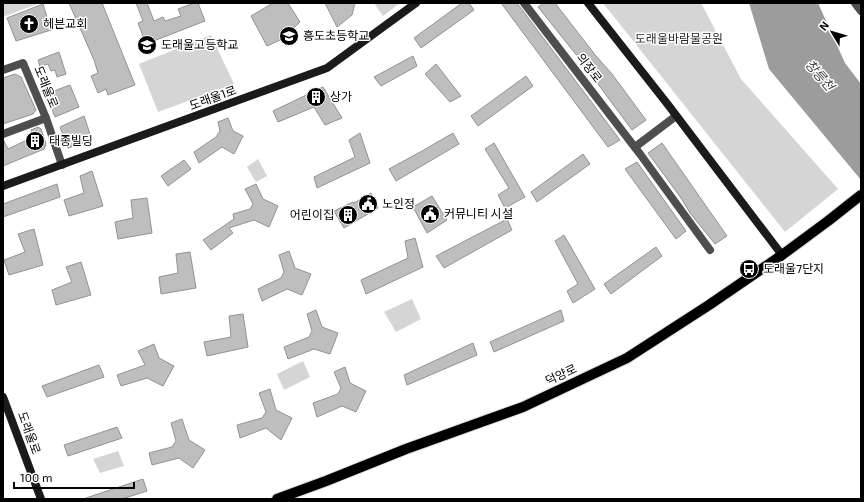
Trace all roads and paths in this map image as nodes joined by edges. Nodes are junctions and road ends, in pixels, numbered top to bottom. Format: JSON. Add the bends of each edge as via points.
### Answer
{"nodes":[{"id":1,"x":416,"y":3,"type":"edge"},
{"id":2,"x":524,"y":3,"type":"edge"},
{"id":3,"x":588,"y":3,"type":"edge"},
{"id":4,"x":855,"y":3,"type":"edge"},
{"id":5,"x":861,"y":11,"type":"edge"},
{"id":6,"x":3,"y":70,"type":"edge"},
{"id":7,"x":676,"y":116,"type":"junction"},
{"id":8,"x":46,"y":118,"type":"junction"},
{"id":9,"x":3,"y":134,"type":"edge"},
{"id":10,"x":635,"y":147,"type":"junction"},
{"id":11,"x":62,"y":165,"type":"junction"},
{"id":12,"x":3,"y":186,"type":"edge"},
{"id":13,"x":861,"y":195,"type":"edge"},
{"id":14,"x":710,"y":250,"type":"dead end"},
{"id":15,"x":782,"y":255,"type":"junction"},
{"id":16,"x":3,"y":397,"type":"edge"},
{"id":17,"x":41,"y":499,"type":"edge"},
{"id":18,"x":277,"y":499,"type":"edge"}],
"edges":[{"from":1,"to":11,"type":"street","name":"도래울1로","via":[[327,68]]},
{"from":2,"to":10,"type":"street","name":"의장로"},
{"from":3,"to":7,"type":"street"},
{"from":4,"to":5,"type":"street"},
{"from":6,"to":8,"type":"street","name":"도래울로","via":[[23,63]]},
{"from":7,"to":10,"type":"street"},
{"from":7,"to":15,"type":"street"},
{"from":8,"to":9,"type":"street","name":"도래울로"},
{"from":8,"to":11,"type":"street","name":"도래울로"},
{"from":10,"to":14,"type":"street","name":"의장로"},
{"from":11,"to":12,"type":"street","name":"도래울1로"},
{"from":13,"to":15,"type":"main road","name":"덕양로"},
{"from":15,"to":18,"type":"main road","name":"덕양로","via":[[628,358],[523,407]]},
{"from":16,"to":17,"type":"street","name":"도래울로"}]}
